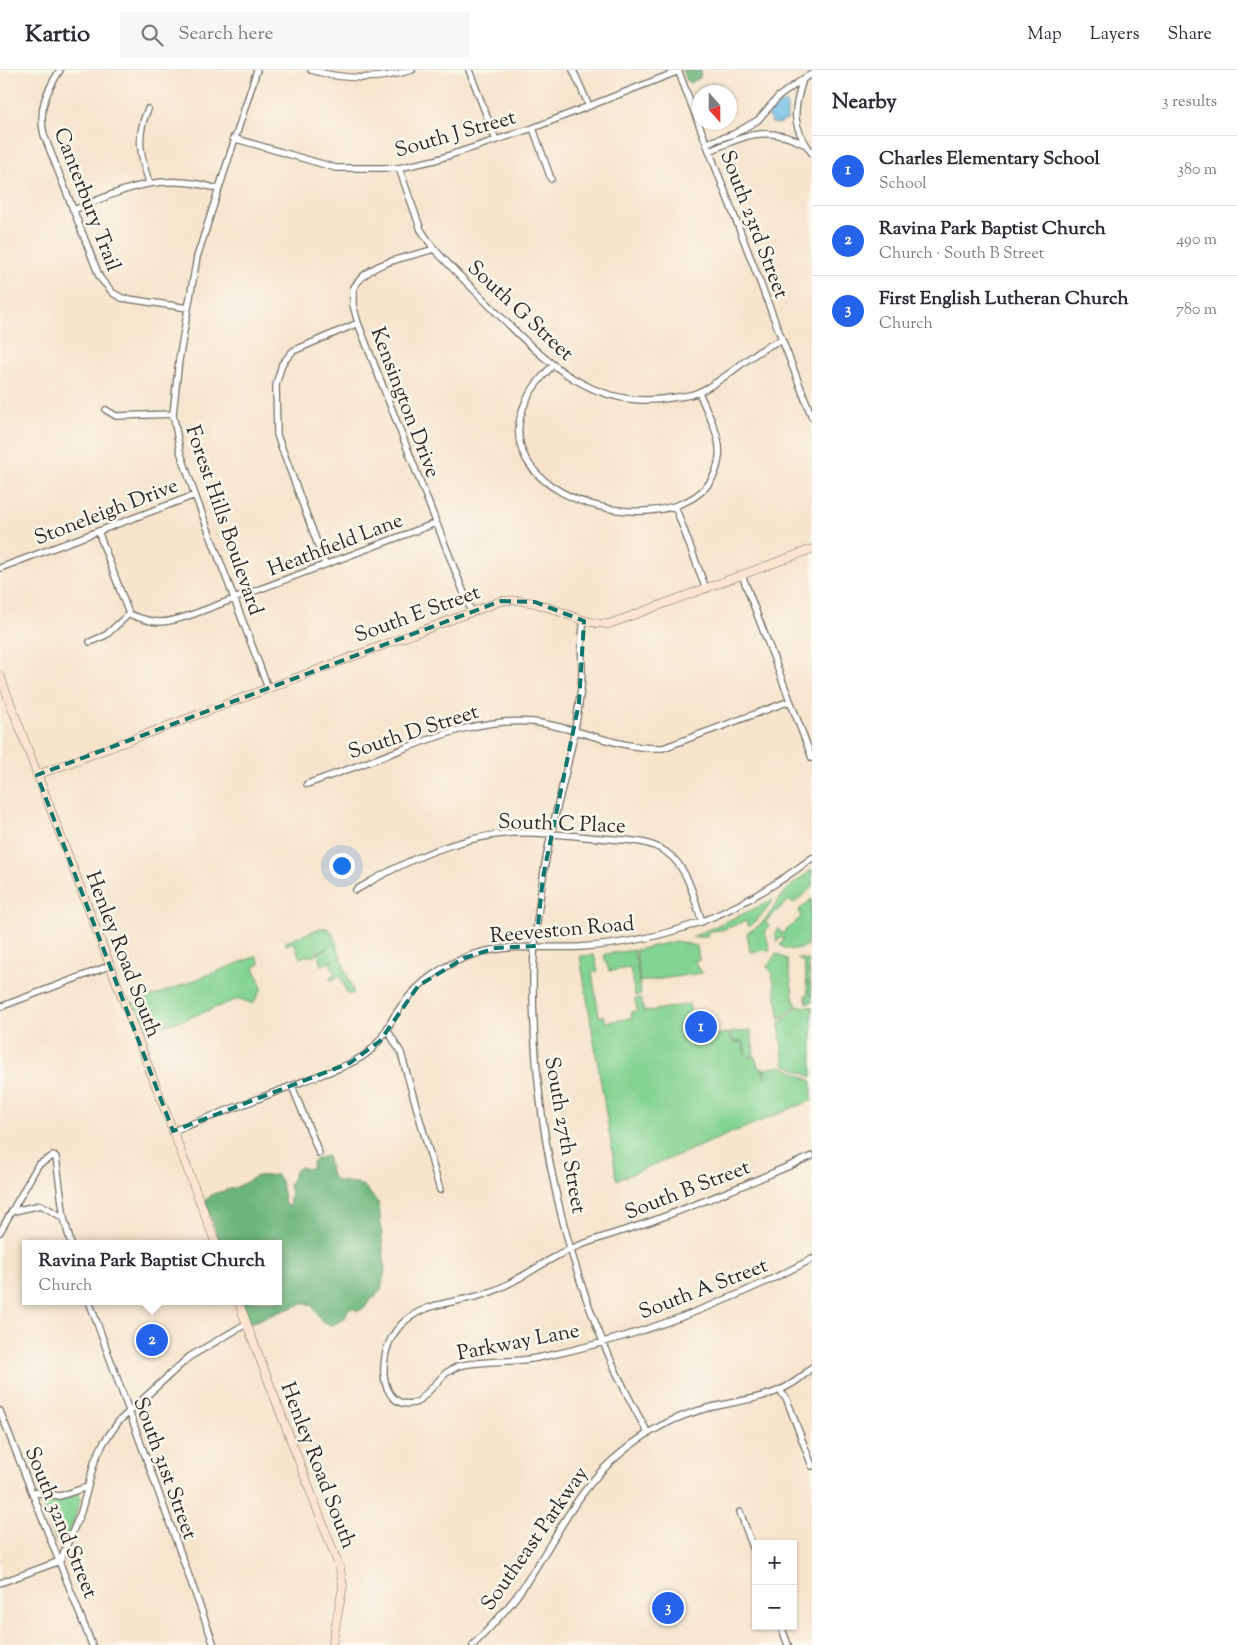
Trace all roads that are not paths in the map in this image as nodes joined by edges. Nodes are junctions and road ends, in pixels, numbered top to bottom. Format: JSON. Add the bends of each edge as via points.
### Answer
{"nodes":[{"id":1,"x":60,"y":70,"type":"edge"},
{"id":2,"x":257,"y":70,"type":"edge"},
{"id":3,"x":311,"y":70,"type":"edge"},
{"id":4,"x":364,"y":70,"type":"edge"},
{"id":5,"x":412,"y":70,"type":"edge"},
{"id":6,"x":469,"y":70,"type":"edge"},
{"id":7,"x":573,"y":70,"type":"edge"},
{"id":8,"x":678,"y":71,"type":"edge"},
{"id":9,"x":812,"y":74,"type":"edge"},
{"id":10,"x":365,"y":78,"type":"junction"},
{"id":11,"x":803,"y":79,"type":"junction"},
{"id":12,"x":589,"y":106,"type":"junction"},
{"id":13,"x":148,"y":109,"type":"dead end"},
{"id":14,"x":533,"y":128,"type":"junction"},
{"id":15,"x":233,"y":138,"type":"junction"},
{"id":16,"x":496,"y":140,"type":"junction"},
{"id":17,"x":706,"y":143,"type":"junction"},
{"id":18,"x":804,"y":144,"type":"junction"},
{"id":19,"x":710,"y":151,"type":"junction"},
{"id":20,"x":812,"y":153,"type":"edge"},
{"id":21,"x":399,"y":168,"type":"junction"},
{"id":22,"x":552,"y":179,"type":"dead end"},
{"id":23,"x":149,"y":182,"type":"junction"},
{"id":24,"x":218,"y":189,"type":"junction"},
{"id":25,"x":73,"y":210,"type":"junction"},
{"id":26,"x":434,"y":249,"type":"junction"},
{"id":27,"x":188,"y":308,"type":"junction"},
{"id":28,"x":358,"y":323,"type":"junction"},
{"id":29,"x":782,"y":340,"type":"junction"},
{"id":30,"x":552,"y":366,"type":"junction"},
{"id":31,"x":698,"y":392,"type":"junction"},
{"id":32,"x":106,"y":410,"type":"dead end"},
{"id":33,"x":173,"y":414,"type":"junction"},
{"id":34,"x":812,"y":417,"type":"edge"},
{"id":35,"x":195,"y":495,"type":"junction"},
{"id":36,"x":675,"y":506,"type":"junction"},
{"id":37,"x":436,"y":523,"type":"junction"},
{"id":38,"x":98,"y":531,"type":"junction"},
{"id":39,"x":812,"y":550,"type":"edge"},
{"id":40,"x":325,"y":564,"type":"junction"},
{"id":41,"x":0,"y":568,"type":"edge"},
{"id":42,"x":742,"y":576,"type":"junction"},
{"id":43,"x":706,"y":589,"type":"junction"},
{"id":44,"x":234,"y":599,"type":"junction"},
{"id":45,"x":471,"y":611,"type":"junction"},
{"id":46,"x":130,"y":614,"type":"junction"},
{"id":47,"x":584,"y":620,"type":"junction"},
{"id":48,"x":90,"y":642,"type":"dead end"},
{"id":49,"x":0,"y":676,"type":"edge"},
{"id":50,"x":268,"y":688,"type":"junction"},
{"id":51,"x":790,"y":701,"type":"junction"},
{"id":52,"x":575,"y":730,"type":"junction"},
{"id":53,"x":812,"y":758,"type":"edge"},
{"id":54,"x":37,"y":775,"type":"junction"},
{"id":55,"x":307,"y":784,"type":"dead end"},
{"id":56,"x":551,"y":834,"type":"junction"},
{"id":57,"x":812,"y":858,"type":"edge"},
{"id":58,"x":356,"y":890,"type":"dead end"},
{"id":59,"x":702,"y":922,"type":"junction"},
{"id":60,"x":536,"y":946,"type":"junction"},
{"id":61,"x":109,"y":966,"type":"junction"},
{"id":62,"x":0,"y":1007,"type":"edge"},
{"id":63,"x":387,"y":1029,"type":"junction"},
{"id":64,"x":292,"y":1086,"type":"junction"},
{"id":65,"x":174,"y":1131,"type":"junction"},
{"id":66,"x":319,"y":1153,"type":"dead end"},
{"id":67,"x":812,"y":1156,"type":"edge"},
{"id":68,"x":440,"y":1190,"type":"dead end"},
{"id":69,"x":14,"y":1211,"type":"junction"},
{"id":70,"x":64,"y":1218,"type":"junction"},
{"id":71,"x":0,"y":1232,"type":"edge"},
{"id":72,"x":70,"y":1240,"type":"edge"},
{"id":73,"x":215,"y":1240,"type":"edge"},
{"id":74,"x":571,"y":1249,"type":"junction"},
{"id":75,"x":812,"y":1259,"type":"edge"},
{"id":76,"x":90,"y":1305,"type":"edge"},
{"id":77,"x":239,"y":1305,"type":"edge"},
{"id":78,"x":246,"y":1324,"type":"junction"},
{"id":79,"x":602,"y":1341,"type":"junction"},
{"id":80,"x":812,"y":1367,"type":"edge"},
{"id":81,"x":781,"y":1392,"type":"junction"},
{"id":82,"x":0,"y":1411,"type":"edge"},
{"id":83,"x":129,"y":1412,"type":"junction"},
{"id":84,"x":648,"y":1433,"type":"junction"},
{"id":85,"x":812,"y":1466,"type":"edge"},
{"id":86,"x":87,"y":1487,"type":"junction"},
{"id":87,"x":32,"y":1492,"type":"junction"},
{"id":88,"x":740,"y":1512,"type":"dead end"},
{"id":89,"x":752,"y":1545,"type":"edge"},
{"id":90,"x":60,"y":1561,"type":"junction"},
{"id":91,"x":0,"y":1583,"type":"edge"},
{"id":92,"x":782,"y":1630,"type":"edge"},
{"id":93,"x":92,"y":1645,"type":"edge"},
{"id":94,"x":214,"y":1645,"type":"edge"},
{"id":95,"x":332,"y":1645,"type":"edge"},
{"id":96,"x":473,"y":1645,"type":"edge"},
{"id":97,"x":788,"y":1645,"type":"edge"}],
"edges":[{"from":1,"to":25,"type":"street","name":"Canterbury Trail","via":[[44,98],[41,123]]},
{"from":2,"to":15,"type":"street","name":"Forest Hills Boulevard"},
{"from":3,"to":10,"type":"street"},
{"from":4,"to":10,"type":"street"},
{"from":5,"to":10,"type":"street"},
{"from":6,"to":16,"type":"street"},
{"from":7,"to":12,"type":"street"},
{"from":8,"to":12,"type":"street","name":"South J Street"},
{"from":8,"to":17,"type":"street","name":"South 23rd Street"},
{"from":9,"to":11,"type":"street"},
{"from":11,"to":17,"type":"street","via":[[778,97],[758,120],[734,134]]},
{"from":11,"to":18,"type":"street","via":[[795,124]]},
{"from":12,"to":14,"type":"street","name":"South J Street"},
{"from":13,"to":23,"type":"street","via":[[141,126],[140,146]]},
{"from":14,"to":16,"type":"street","name":"South J Street"},
{"from":14,"to":22,"type":"street"},
{"from":15,"to":21,"type":"street","name":"South J Street","via":[[336,168]]},
{"from":15,"to":24,"type":"street","name":"Forest Hills Boulevard"},
{"from":16,"to":21,"type":"street","name":"South J Street"},
{"from":17,"to":19,"type":"street","name":"South 23rd Street"},
{"from":18,"to":19,"type":"street","via":[[791,137],[767,132]]},
{"from":18,"to":20,"type":"street"},
{"from":19,"to":29,"type":"street","name":"South 23rd Street"},
{"from":21,"to":26,"type":"street","name":"South G Street","via":[[421,230]]},
{"from":23,"to":24,"type":"street","via":[[188,182]]},
{"from":23,"to":25,"type":"street"},
{"from":24,"to":27,"type":"street","name":"Forest Hills Boulevard","via":[[200,243]]},
{"from":25,"to":27,"type":"street","name":"Canterbury Trail","via":[[98,274],[113,294],[129,300]]},
{"from":26,"to":28,"type":"street","name":"Kensington Drive","via":[[382,264],[364,275],[353,289]]},
{"from":26,"to":30,"type":"street","name":"South G Street"},
{"from":27,"to":33,"type":"street","name":"Forest Hills Boulevard"},
{"from":28,"to":37,"type":"street","name":"Kensington Drive"},
{"from":28,"to":40,"type":"street","via":[[293,351],[282,364],[276,385],[277,435]]},
{"from":29,"to":31,"type":"street","name":"South G Street","via":[[755,352],[724,377]]},
{"from":29,"to":34,"type":"street","name":"South 23rd Street"},
{"from":30,"to":31,"type":"street","name":"South G Street","via":[[586,386],[625,399],[652,400]]},
{"from":30,"to":36,"type":"street","via":[[527,397],[519,422],[525,457],[540,479],[561,493],[598,506],[640,511]]},
{"from":31,"to":36,"type":"street","via":[[717,438],[719,459],[707,488]]},
{"from":32,"to":33,"type":"street","via":[[116,416]]},
{"from":33,"to":35,"type":"street","name":"Forest Hills Boulevard","via":[[180,450]]},
{"from":35,"to":38,"type":"street","name":"Stoneleigh Drive"},
{"from":35,"to":44,"type":"street","name":"Forest Hills Boulevard"},
{"from":36,"to":43,"type":"street"},
{"from":37,"to":40,"type":"street","name":"Heathfield Lane"},
{"from":37,"to":45,"type":"street","name":"Kensington Drive"},
{"from":38,"to":41,"type":"street","name":"Stoneleigh Drive"},
{"from":38,"to":46,"type":"street"},
{"from":39,"to":42,"type":"street","name":"South E Street"},
{"from":40,"to":44,"type":"street","name":"Heathfield Lane"},
{"from":42,"to":43,"type":"street","name":"South E Street"},
{"from":42,"to":51,"type":"street"},
{"from":43,"to":47,"type":"street","name":"South E Street","via":[[618,622],[600,624]]},
{"from":44,"to":46,"type":"street","name":"Heathfield Lane","via":[[157,624]]},
{"from":44,"to":50,"type":"street","name":"Forest Hills Boulevard"},
{"from":45,"to":47,"type":"street","name":"South E Street","via":[[501,601],[524,600]]},
{"from":45,"to":50,"type":"street","name":"South E Street"},
{"from":46,"to":48,"type":"street","via":[[106,635]]},
{"from":47,"to":52,"type":"street","name":"South 27th Street","via":[[582,676]]},
{"from":49,"to":54,"type":"street","name":"Henley Road South"},
{"from":50,"to":54,"type":"street","name":"South E Street"},
{"from":51,"to":52,"type":"street","name":"South D Street","via":[[663,748],[641,748]]},
{"from":51,"to":53,"type":"street"},
{"from":52,"to":55,"type":"street","name":"South D Street","via":[[530,722],[469,727]]},
{"from":52,"to":56,"type":"street","name":"South 27th Street"},
{"from":54,"to":61,"type":"street","name":"Henley Road South"},
{"from":56,"to":58,"type":"street","name":"South C Place","via":[[514,833],[456,843],[400,865]]},
{"from":56,"to":59,"type":"street","name":"South C Place","via":[[647,843],[667,852],[683,871]]},
{"from":56,"to":60,"type":"street","name":"South 27th Street"},
{"from":57,"to":59,"type":"street","name":"Reeveston Road","via":[[756,898]]},
{"from":59,"to":60,"type":"street","name":"Reeveston Road","via":[[633,942]]},
{"from":60,"to":63,"type":"street","name":"Reeveston Road","via":[[496,948],[442,969],[418,986]]},
{"from":60,"to":74,"type":"street","name":"South 27th Street","via":[[534,1034],[540,1106],[555,1188]]},
{"from":61,"to":62,"type":"street"},
{"from":61,"to":65,"type":"street","name":"Henley Road South"},
{"from":63,"to":64,"type":"street","name":"Reeveston Road","via":[[380,1041],[350,1063]]},
{"from":63,"to":68,"type":"street","via":[[401,1053]]},
{"from":64,"to":65,"type":"street","name":"Reeveston Road"},
{"from":64,"to":66,"type":"street"},
{"from":65,"to":73,"type":"street","name":"Henley Road South"},
{"from":67,"to":74,"type":"street","name":"South B Street","via":[[710,1200]]},
{"from":69,"to":70,"type":"street","via":[[41,1205]]},
{"from":69,"to":70,"type":"street","via":[[38,1165],[56,1157]]},
{"from":69,"to":71,"type":"street"},
{"from":70,"to":72,"type":"street"},
{"from":74,"to":79,"type":"street","name":"South 27th Street"},
{"from":74,"to":79,"type":"street","name":"Parkway Lane","via":[[492,1292],[430,1306],[410,1317],[390,1337],[386,1347],[386,1390],[396,1401],[413,1404],[458,1366],[538,1358]]},
{"from":75,"to":79,"type":"street","name":"South A Street","via":[[719,1303]]},
{"from":76,"to":83,"type":"street","name":"South 31st Street"},
{"from":77,"to":78,"type":"street","name":"Henley Road South"},
{"from":78,"to":83,"type":"street","via":[[188,1357]]},
{"from":78,"to":95,"type":"street","name":"Henley Road South","via":[[340,1568],[343,1586]]},
{"from":79,"to":84,"type":"street","name":"South 27th Street"},
{"from":80,"to":81,"type":"street","name":"Southeast Parkway"},
{"from":81,"to":84,"type":"street","name":"Southeast Parkway","via":[[707,1408]]},
{"from":81,"to":85,"type":"street"},
{"from":82,"to":87,"type":"street","name":"South 32nd Street"},
{"from":83,"to":86,"type":"street","via":[[119,1420],[104,1442]]},
{"from":83,"to":94,"type":"street","name":"South 31st Street"},
{"from":84,"to":96,"type":"street","name":"Southeast Parkway","via":[[615,1458],[581,1495],[517,1597]]},
{"from":86,"to":87,"type":"street","via":[[60,1496]]},
{"from":86,"to":90,"type":"street","via":[[81,1512]]},
{"from":87,"to":90,"type":"street","name":"South 32nd Street"},
{"from":88,"to":89,"type":"street"},
{"from":90,"to":91,"type":"street"},
{"from":90,"to":93,"type":"street","name":"South 32nd Street"},
{"from":92,"to":97,"type":"street"}]}
